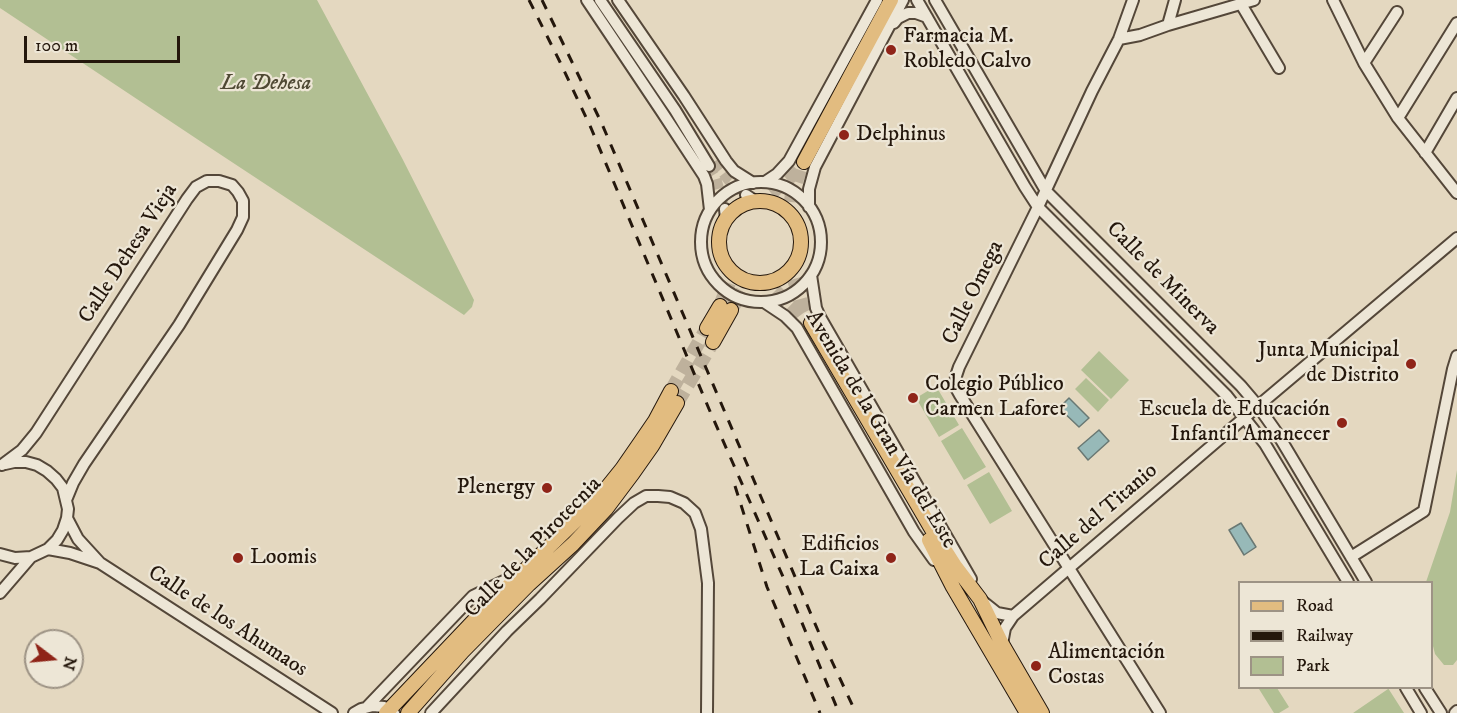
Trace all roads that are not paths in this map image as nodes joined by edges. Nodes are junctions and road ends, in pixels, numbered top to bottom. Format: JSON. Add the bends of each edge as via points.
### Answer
{"nodes":[{"id":1,"x":587,"y":0,"type":"edge"},
{"id":2,"x":600,"y":0,"type":"edge"},
{"id":3,"x":606,"y":0,"type":"edge"},
{"id":4,"x":618,"y":0,"type":"edge"},
{"id":5,"x":877,"y":0,"type":"edge"},
{"id":6,"x":891,"y":0,"type":"edge"},
{"id":7,"x":903,"y":0,"type":"edge"},
{"id":8,"x":917,"y":0,"type":"edge"},
{"id":9,"x":935,"y":0,"type":"edge"},
{"id":10,"x":1133,"y":0,"type":"edge"},
{"id":11,"x":1175,"y":0,"type":"edge"},
{"id":12,"x":1254,"y":0,"type":"edge"},
{"id":13,"x":1333,"y":0,"type":"edge"},
{"id":14,"x":1241,"y":4,"type":"junction"},
{"id":15,"x":1398,"y":12,"type":"dead end"},
{"id":16,"x":927,"y":17,"type":"junction"},
{"id":17,"x":1457,"y":23,"type":"edge"},
{"id":18,"x":1168,"y":25,"type":"junction"},
{"id":19,"x":886,"y":33,"type":"junction"},
{"id":20,"x":1119,"y":39,"type":"junction"},
{"id":21,"x":1364,"y":63,"type":"junction"},
{"id":22,"x":1279,"y":68,"type":"dead end"},
{"id":23,"x":1457,"y":98,"type":"edge"},
{"id":24,"x":1398,"y":118,"type":"junction"},
{"id":25,"x":1425,"y":153,"type":"junction"},
{"id":26,"x":804,"y":162,"type":"tunnel mouth"},
{"id":27,"x":753,"y":183,"type":"junction"},
{"id":28,"x":1046,"y":190,"type":"junction"},
{"id":29,"x":1457,"y":193,"type":"edge"},
{"id":30,"x":759,"y":194,"type":"junction"},
{"id":31,"x":809,"y":207,"type":"junction"},
{"id":32,"x":1038,"y":207,"type":"junction"},
{"id":33,"x":710,"y":210,"type":"junction"},
{"id":34,"x":1457,"y":238,"type":"edge"},
{"id":35,"x":811,"y":275,"type":"junction"},
{"id":36,"x":764,"y":302,"type":"junction"},
{"id":37,"x":707,"y":328,"type":"tunnel mouth"},
{"id":38,"x":713,"y":342,"type":"tunnel mouth"},
{"id":39,"x":1457,"y":356,"type":"edge"},
{"id":40,"x":1258,"y":406,"type":"junction"},
{"id":41,"x":1245,"y":418,"type":"junction"},
{"id":42,"x":1,"y":466,"type":"edge"},
{"id":43,"x":66,"y":500,"type":"junction"},
{"id":44,"x":67,"y":518,"type":"junction"},
{"id":45,"x":48,"y":549,"type":"junction"},
{"id":46,"x":0,"y":554,"type":"edge"},
{"id":47,"x":1352,"y":556,"type":"junction"},
{"id":48,"x":30,"y":557,"type":"junction"},
{"id":49,"x":100,"y":563,"type":"junction"},
{"id":50,"x":1070,"y":568,"type":"junction"},
{"id":51,"x":519,"y":574,"type":"junction"},
{"id":52,"x":1347,"y":581,"type":"edge"},
{"id":53,"x":1365,"y":581,"type":"edge"},
{"id":54,"x":953,"y":587,"type":"junction"},
{"id":55,"x":0,"y":593,"type":"edge"},
{"id":56,"x":980,"y":599,"type":"junction"},
{"id":57,"x":1013,"y":616,"type":"junction"},
{"id":58,"x":1002,"y":645,"type":"junction"},
{"id":59,"x":1407,"y":689,"type":"edge"},
{"id":60,"x":1426,"y":689,"type":"edge"},
{"id":61,"x":367,"y":707,"type":"junction"},
{"id":62,"x":390,"y":712,"type":"edge"},
{"id":63,"x":332,"y":713,"type":"edge"},
{"id":64,"x":354,"y":713,"type":"edge"},
{"id":65,"x":408,"y":713,"type":"edge"},
{"id":66,"x":431,"y":713,"type":"edge"},
{"id":67,"x":707,"y":713,"type":"edge"},
{"id":68,"x":1027,"y":713,"type":"edge"},
{"id":69,"x":1042,"y":713,"type":"edge"},
{"id":70,"x":1160,"y":713,"type":"edge"},
{"id":71,"x":1421,"y":713,"type":"edge"},
{"id":72,"x":1441,"y":713,"type":"edge"}],
"edges":[{"from":1,"to":33,"type":"street","via":[[704,176]]},
{"from":2,"to":3,"type":"street","via":[[712,164]]},
{"from":4,"to":27,"type":"street","via":[[726,161]]},
{"from":5,"to":30,"type":"street","via":[[789,161]]},
{"from":6,"to":26,"type":"main road"},
{"from":7,"to":19,"type":"street"},
{"from":8,"to":16,"type":"street","name":"Calle de Minerva"},
{"from":9,"to":28,"type":"street","name":"Calle de Minerva"},
{"from":10,"to":20,"type":"street","name":"Calle Omega"},
{"from":11,"to":18,"type":"street"},
{"from":12,"to":14,"type":"street"},
{"from":13,"to":21,"type":"street"},
{"from":14,"to":18,"type":"street"},
{"from":14,"to":22,"type":"street"},
{"from":15,"to":21,"type":"street"},
{"from":16,"to":19,"type":"street","via":[[908,13],[898,18]]},
{"from":16,"to":32,"type":"street","name":"Calle de Minerva"},
{"from":17,"to":24,"type":"street"},
{"from":18,"to":20,"type":"street"},
{"from":19,"to":31,"type":"street","via":[[815,167]]},
{"from":20,"to":28,"type":"street","name":"Calle Omega"},
{"from":21,"to":24,"type":"street"},
{"from":23,"to":25,"type":"street"},
{"from":24,"to":25,"type":"street"},
{"from":25,"to":29,"type":"street"},
{"from":27,"to":30,"type":"street"},
{"from":27,"to":33,"type":"street","via":[[726,193]]},
{"from":28,"to":32,"type":"street","name":"Calle Omega"},
{"from":28,"to":40,"type":"street","name":"Calle de Minerva"},
{"from":30,"to":30,"type":"main road","via":[[792,209],[801,240],[793,273],[758,286],[729,276],[720,245],[726,214]]},
{"from":30,"to":31,"type":"street","via":[[778,184],[801,197]]},
{"from":31,"to":35,"type":"street","via":[[817,220],[821,243]]},
{"from":32,"to":41,"type":"street","name":"Calle de Minerva"},
{"from":32,"to":50,"type":"street","name":"Calle Omega","via":[[959,367],[955,386]]},
{"from":33,"to":36,"type":"street","via":[[701,236],[707,269],[720,287],[734,296]]},
{"from":34,"to":40,"type":"street","name":"Calle del Titanio"},
{"from":35,"to":36,"type":"street","via":[[791,294]]},
{"from":35,"to":56,"type":"street","name":"Avenida de la Gran Vía del Este","via":[[820,317]]},
{"from":36,"to":54,"type":"street","name":"Avenida de la Gran Vía del Este","via":[[797,328],[914,532]]},
{"from":37,"to":38,"type":"main road","via":[[726,308]]},
{"from":39,"to":47,"type":"street","via":[[1424,511]]},
{"from":40,"to":41,"type":"street","name":"Calle del Titanio"},
{"from":40,"to":47,"type":"street","name":"Calle de Minerva"},
{"from":41,"to":50,"type":"street","name":"Calle del Titanio"},
{"from":41,"to":52,"type":"street","name":"Calle de Minerva","via":[[1265,444]]},
{"from":42,"to":43,"type":"street","via":[[14,462],[37,465],[56,479]]},
{"from":42,"to":43,"type":"street","name":"Calle Dehesa Vieja","via":[[36,433],[196,187],[219,181],[232,185],[243,201],[243,216],[237,230],[179,325],[84,464]]},
{"from":43,"to":44,"type":"street"},
{"from":44,"to":45,"type":"street"},
{"from":44,"to":49,"type":"street","name":"Calle de los Ahumaos","via":[[78,539]]},
{"from":45,"to":48,"type":"street"},
{"from":45,"to":49,"type":"street","name":"Calle de los Ahumaos"},
{"from":46,"to":48,"type":"street"},
{"from":47,"to":53,"type":"street","name":"Calle de Minerva"},
{"from":48,"to":55,"type":"street"},
{"from":49,"to":63,"type":"street","name":"Calle de los Ahumaos"},
{"from":50,"to":57,"type":"street","name":"Calle del Titanio"},
{"from":50,"to":70,"type":"street","name":"Calle Omega"},
{"from":51,"to":61,"type":"street","name":"Calle de la Pirotecnia","via":[[473,596]]},
{"from":51,"to":62,"type":"main road","name":"Calle de la Pirotecnia"},
{"from":51,"to":65,"type":"main road","name":"Calle de la Pirotecnia","via":[[597,500],[674,397],[652,446],[606,509],[470,644]]},
{"from":54,"to":56,"type":"main road","name":"Avenida de la Gran Vía del Este","via":[[808,324],[934,533]]},
{"from":54,"to":68,"type":"main road","name":"Avenida de la Gran Vía del Este"},
{"from":56,"to":57,"type":"street","via":[[996,613]]},
{"from":56,"to":58,"type":"main road","name":"Avenida de la Gran Vía del Este"},
{"from":57,"to":58,"type":"street","name":"Calle del Titanio","via":[[1005,628]]},
{"from":58,"to":69,"type":"main road","name":"Avenida de la Gran Vía del Este"},
{"from":59,"to":71,"type":"street"},
{"from":60,"to":72,"type":"street"},
{"from":61,"to":62,"type":"street","name":"Calle de la Pirotecnia","via":[[378,706]]},
{"from":61,"to":64,"type":"street","name":"Calle de la Pirotecnia"},
{"from":66,"to":67,"type":"street","name":"Calle de la Pirotecnia","via":[[618,518],[646,496],[670,497],[684,503],[696,513],[701,529],[708,583]]}]}
